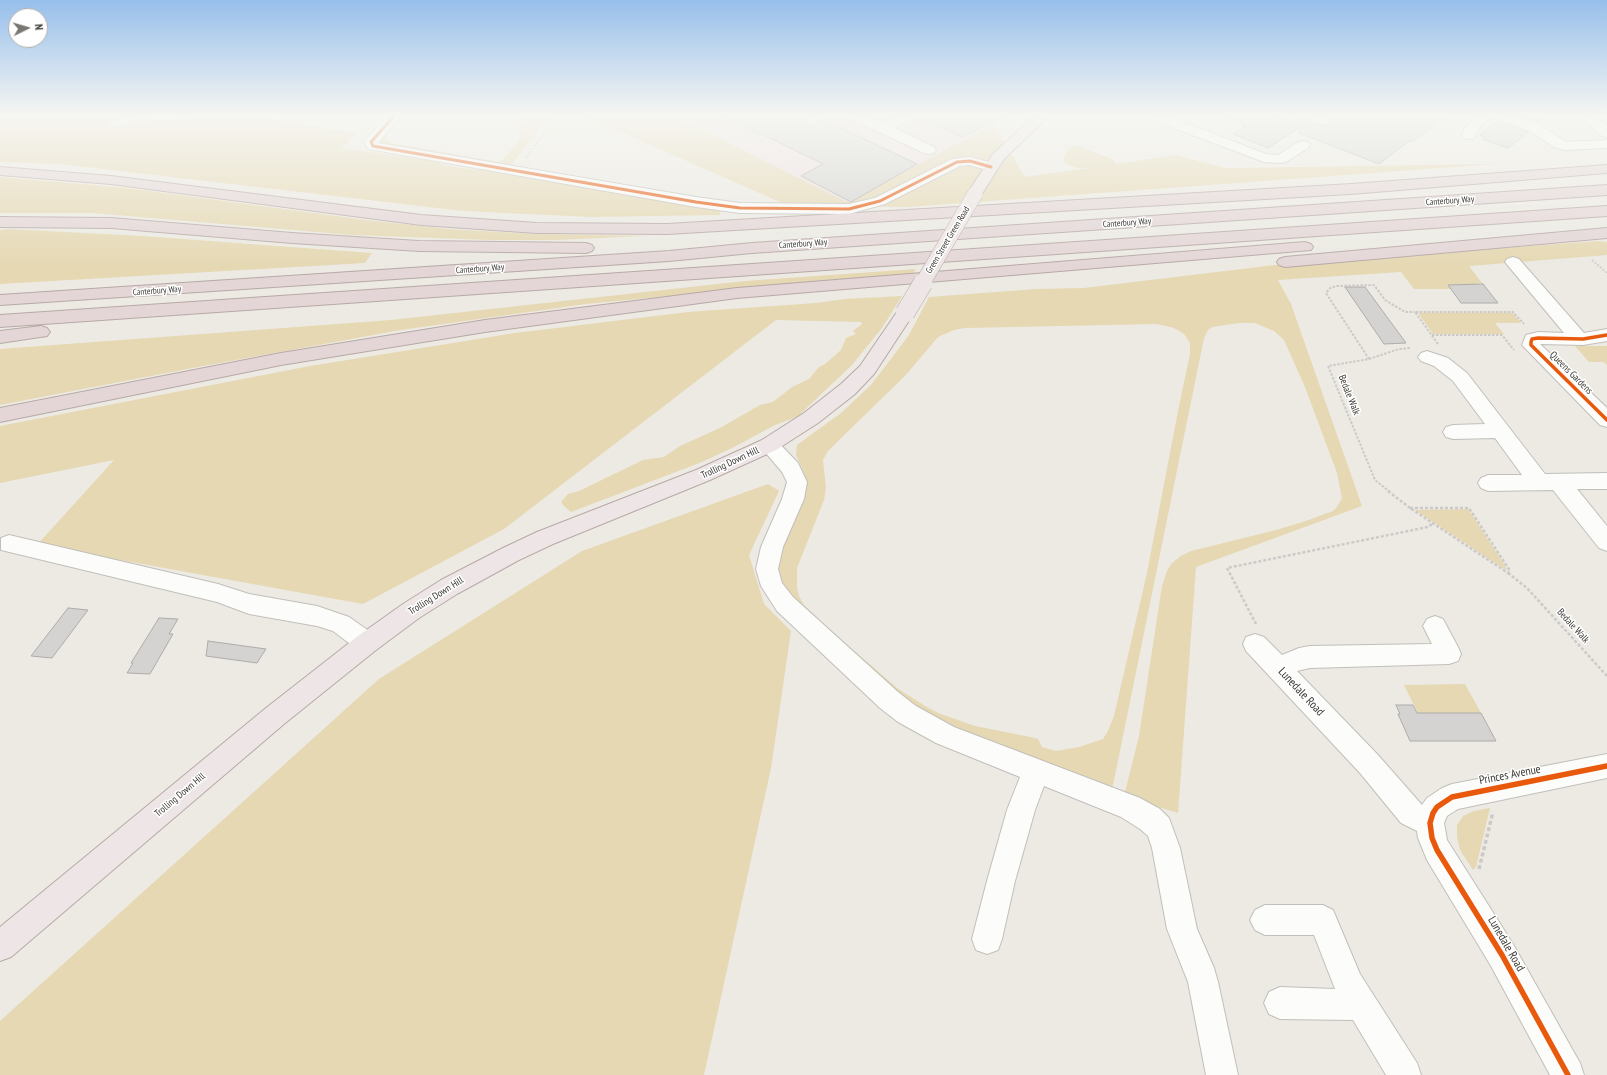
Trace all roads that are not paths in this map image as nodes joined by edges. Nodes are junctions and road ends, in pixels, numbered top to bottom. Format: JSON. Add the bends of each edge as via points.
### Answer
{"nodes":[{"id":1,"x":488,"y":166,"type":"edge"},
{"id":2,"x":949,"y":166,"type":"edge"},
{"id":3,"x":988,"y":166,"type":"edge"},
{"id":4,"x":991,"y":167,"type":"joint"},
{"id":5,"x":1607,"y":169,"type":"edge"},
{"id":6,"x":0,"y":171,"type":"edge"},
{"id":7,"x":1607,"y":190,"type":"edge"},
{"id":8,"x":1607,"y":211,"type":"edge"},
{"id":9,"x":1496,"y":220,"type":"junction"},
{"id":10,"x":0,"y":222,"type":"edge"},
{"id":11,"x":1607,"y":233,"type":"edge"},
{"id":12,"x":752,"y":248,"type":"junction"},
{"id":13,"x":1513,"y":262,"type":"dead end"},
{"id":14,"x":0,"y":300,"type":"edge"},
{"id":15,"x":631,"y":308,"type":"junction"},
{"id":16,"x":162,"y":310,"type":"junction"},
{"id":17,"x":905,"y":313,"type":"joint"},
{"id":18,"x":0,"y":320,"type":"edge"},
{"id":19,"x":1607,"y":335,"type":"edge"},
{"id":20,"x":0,"y":337,"type":"edge"},
{"id":21,"x":1579,"y":338,"type":"junction"},
{"id":22,"x":1424,"y":351,"type":"road end"},
{"id":23,"x":0,"y":414,"type":"edge"},
{"id":24,"x":1607,"y":420,"type":"edge"},
{"id":25,"x":1501,"y":431,"type":"junction"},
{"id":26,"x":1453,"y":432,"type":"dead end"},
{"id":27,"x":768,"y":445,"type":"junction"},
{"id":28,"x":1607,"y":481,"type":"edge"},
{"id":29,"x":1549,"y":482,"type":"junction"},
{"id":30,"x":1488,"y":483,"type":"dead end"},
{"id":31,"x":1607,"y":542,"type":"edge"},
{"id":32,"x":9,"y":544,"type":"dead end"},
{"id":33,"x":1435,"y":626,"type":"dead end"},
{"id":34,"x":1257,"y":637,"type":"road end"},
{"id":35,"x":367,"y":643,"type":"junction"},
{"id":36,"x":1279,"y":668,"type":"junction"},
{"id":37,"x":1607,"y":766,"type":"edge"},
{"id":38,"x":1036,"y":771,"type":"junction"},
{"id":39,"x":1430,"y":823,"type":"junction"},
{"id":40,"x":1266,"y":920,"type":"dead end"},
{"id":41,"x":987,"y":939,"type":"dead end"},
{"id":42,"x":0,"y":946,"type":"edge"},
{"id":43,"x":1280,"y":1003,"type":"dead end"},
{"id":44,"x":1362,"y":1005,"type":"junction"},
{"id":45,"x":1222,"y":1075,"type":"edge"},
{"id":46,"x":1405,"y":1075,"type":"edge"},
{"id":47,"x":1568,"y":1075,"type":"edge"}],
"edges":[{"from":1,"to":2,"type":"street","via":[[717,205],[836,209],[849,209],[880,201]]},
{"from":3,"to":4,"type":"street"},
{"from":4,"to":17,"type":"main road","name":"Green Street Green Road","bridge":true},
{"from":5,"to":6,"type":"highway","via":[[1320,191],[667,229],[537,228],[421,220],[111,180]]},
{"from":7,"to":12,"type":"highway","name":"Canterbury Way"},
{"from":8,"to":9,"type":"highway","name":"Canterbury Way"},
{"from":9,"to":15,"type":"highway","via":[[1413,235],[1295,248],[737,293]]},
{"from":9,"to":16,"type":"highway","name":"Canterbury Way"},
{"from":10,"to":12,"type":"highway","via":[[111,223],[419,246]]},
{"from":11,"to":15,"type":"highway","via":[[933,290]]},
{"from":12,"to":14,"type":"highway","name":"Canterbury Way","via":[[669,256]]},
{"from":13,"to":21,"type":"street"},
{"from":15,"to":23,"type":"highway","via":[[452,331],[352,347]]},
{"from":16,"to":18,"type":"highway"},
{"from":16,"to":20,"type":"highway"},
{"from":17,"to":27,"type":"main road","name":"Trolling Down Hill","via":[[867,370],[848,389],[811,418]]},
{"from":19,"to":21,"type":"street","name":"Queens Gardens"},
{"from":21,"to":24,"type":"street","name":"Queens Gardens","via":[[1538,338],[1532,339],[1531,342],[1536,350]]},
{"from":22,"to":25,"type":"street","via":[[1449,367],[1466,384]]},
{"from":25,"to":26,"type":"street"},
{"from":25,"to":29,"type":"street"},
{"from":27,"to":35,"type":"main road","name":"Trolling Down Hill","via":[[703,475],[511,554],[449,587]]},
{"from":27,"to":38,"type":"street","via":[[793,470],[797,482],[793,499],[768,562],[768,578],[780,599],[907,714],[946,735]]},
{"from":28,"to":29,"type":"street"},
{"from":29,"to":30,"type":"street"},
{"from":29,"to":31,"type":"street"},
{"from":32,"to":35,"type":"street","via":[[218,593],[249,604],[317,616],[341,624]]},
{"from":33,"to":36,"type":"street","via":[[1449,654],[1310,657]]},
{"from":34,"to":36,"type":"street","name":"Lunedale Road"},
{"from":35,"to":42,"type":"main road","name":"Trolling Down Hill","via":[[269,721]]},
{"from":36,"to":39,"type":"street","name":"Lunedale Road","via":[[1369,764],[1411,814]]},
{"from":37,"to":39,"type":"street","name":"Princes Avenue","via":[[1452,797],[1437,807]]},
{"from":38,"to":41,"type":"street","via":[[1021,810],[1002,875]]},
{"from":38,"to":45,"type":"street","via":[[1130,807],[1150,819],[1159,828],[1166,848],[1182,930],[1203,982]]},
{"from":39,"to":47,"type":"street","name":"Lunedale Road","via":[[1437,850],[1502,955]]},
{"from":40,"to":44,"type":"street","via":[[1323,920],[1349,985]]},
{"from":43,"to":44,"type":"street"},
{"from":44,"to":46,"type":"street"}]}
